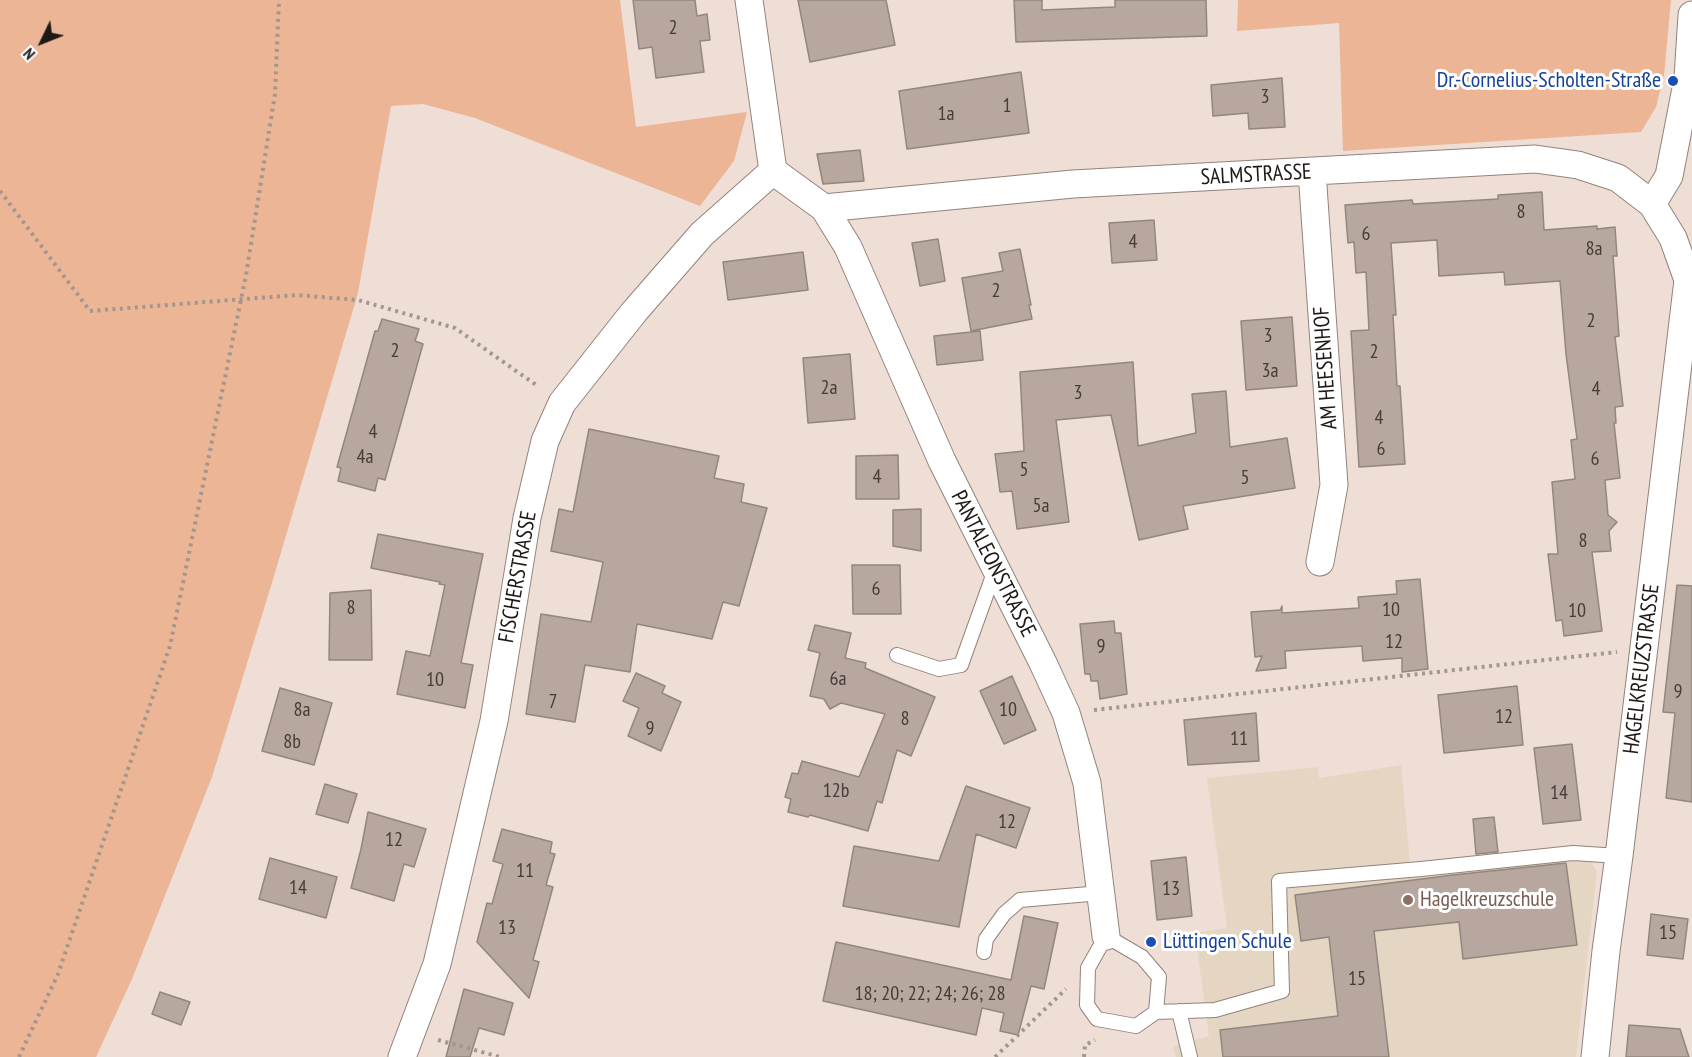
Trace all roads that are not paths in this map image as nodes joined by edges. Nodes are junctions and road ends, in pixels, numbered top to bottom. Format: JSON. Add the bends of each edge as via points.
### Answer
{"nodes":[{"id":1,"x":749,"y":0,"type":"edge"},
{"id":2,"x":1692,"y":15,"type":"edge"},
{"id":3,"x":773,"y":171,"type":"junction"},
{"id":4,"x":1312,"y":172,"type":"junction"},
{"id":5,"x":1652,"y":204,"type":"junction"},
{"id":6,"x":824,"y":208,"type":"junction"},
{"id":7,"x":1690,"y":280,"type":"edge"},
{"id":8,"x":1320,"y":562,"type":"dead end"},
{"id":9,"x":995,"y":568,"type":"junction"},
{"id":10,"x":897,"y":655,"type":"dead end"},
{"id":11,"x":1619,"y":856,"type":"junction"},
{"id":12,"x":1101,"y":893,"type":"junction"},
{"id":13,"x":1106,"y":936,"type":"junction"},
{"id":14,"x":984,"y":952,"type":"dead end"},
{"id":15,"x":1156,"y":1011,"type":"junction"},
{"id":16,"x":1179,"y":1011,"type":"junction"},
{"id":17,"x":407,"y":1045,"type":"edge"},
{"id":18,"x":1190,"y":1057,"type":"edge"},
{"id":19,"x":1595,"y":1057,"type":"edge"}],
"edges":[{"from":1,"to":3,"type":"street"},
{"from":2,"to":5,"type":"street","via":[[1688,78],[1669,176]]},
{"from":3,"to":6,"type":"street"},
{"from":3,"to":17,"type":"street","name":"FISCHERSTRASSE","via":[[702,234],[634,312],[562,403],[545,441],[527,518],[494,721],[437,964]]},
{"from":4,"to":5,"type":"street","name":"SALMSTRASSE","via":[[1534,159],[1578,165],[1618,178]]},
{"from":4,"to":6,"type":"street","name":"SALMSTRASSE","via":[[1073,184]]},
{"from":4,"to":8,"type":"street","name":"AM HEESENHOF","via":[[1334,484]]},
{"from":5,"to":7,"type":"street","name":"SALMSTRASSE","via":[[1673,238]]},
{"from":6,"to":9,"type":"street","name":"PANTALEONSTRASSE","via":[[848,247],[942,461]]},
{"from":7,"to":11,"type":"street","name":"HAGELKREUZSTRASSE"},
{"from":9,"to":10,"type":"lane","via":[[961,664],[939,669]]},
{"from":9,"to":12,"type":"street","name":"PANTALEONSTRASSE","via":[[1066,713],[1087,783]]},
{"from":11,"to":16,"type":"lane","via":[[1574,853],[1279,881],[1282,991],[1215,1010]]},
{"from":11,"to":19,"type":"street","name":"HAGELKREUZSTRASSE"},
{"from":12,"to":13,"type":"street","name":"PANTALEONSTRASSE"},
{"from":12,"to":14,"type":"lane","via":[[1020,900],[986,939]]},
{"from":13,"to":15,"type":"lane","via":[[1142,957],[1159,977]]},
{"from":13,"to":15,"type":"lane","via":[[1088,968],[1087,1005],[1097,1019],[1136,1026]]},
{"from":15,"to":16,"type":"lane"},
{"from":16,"to":18,"type":"lane"}]}
